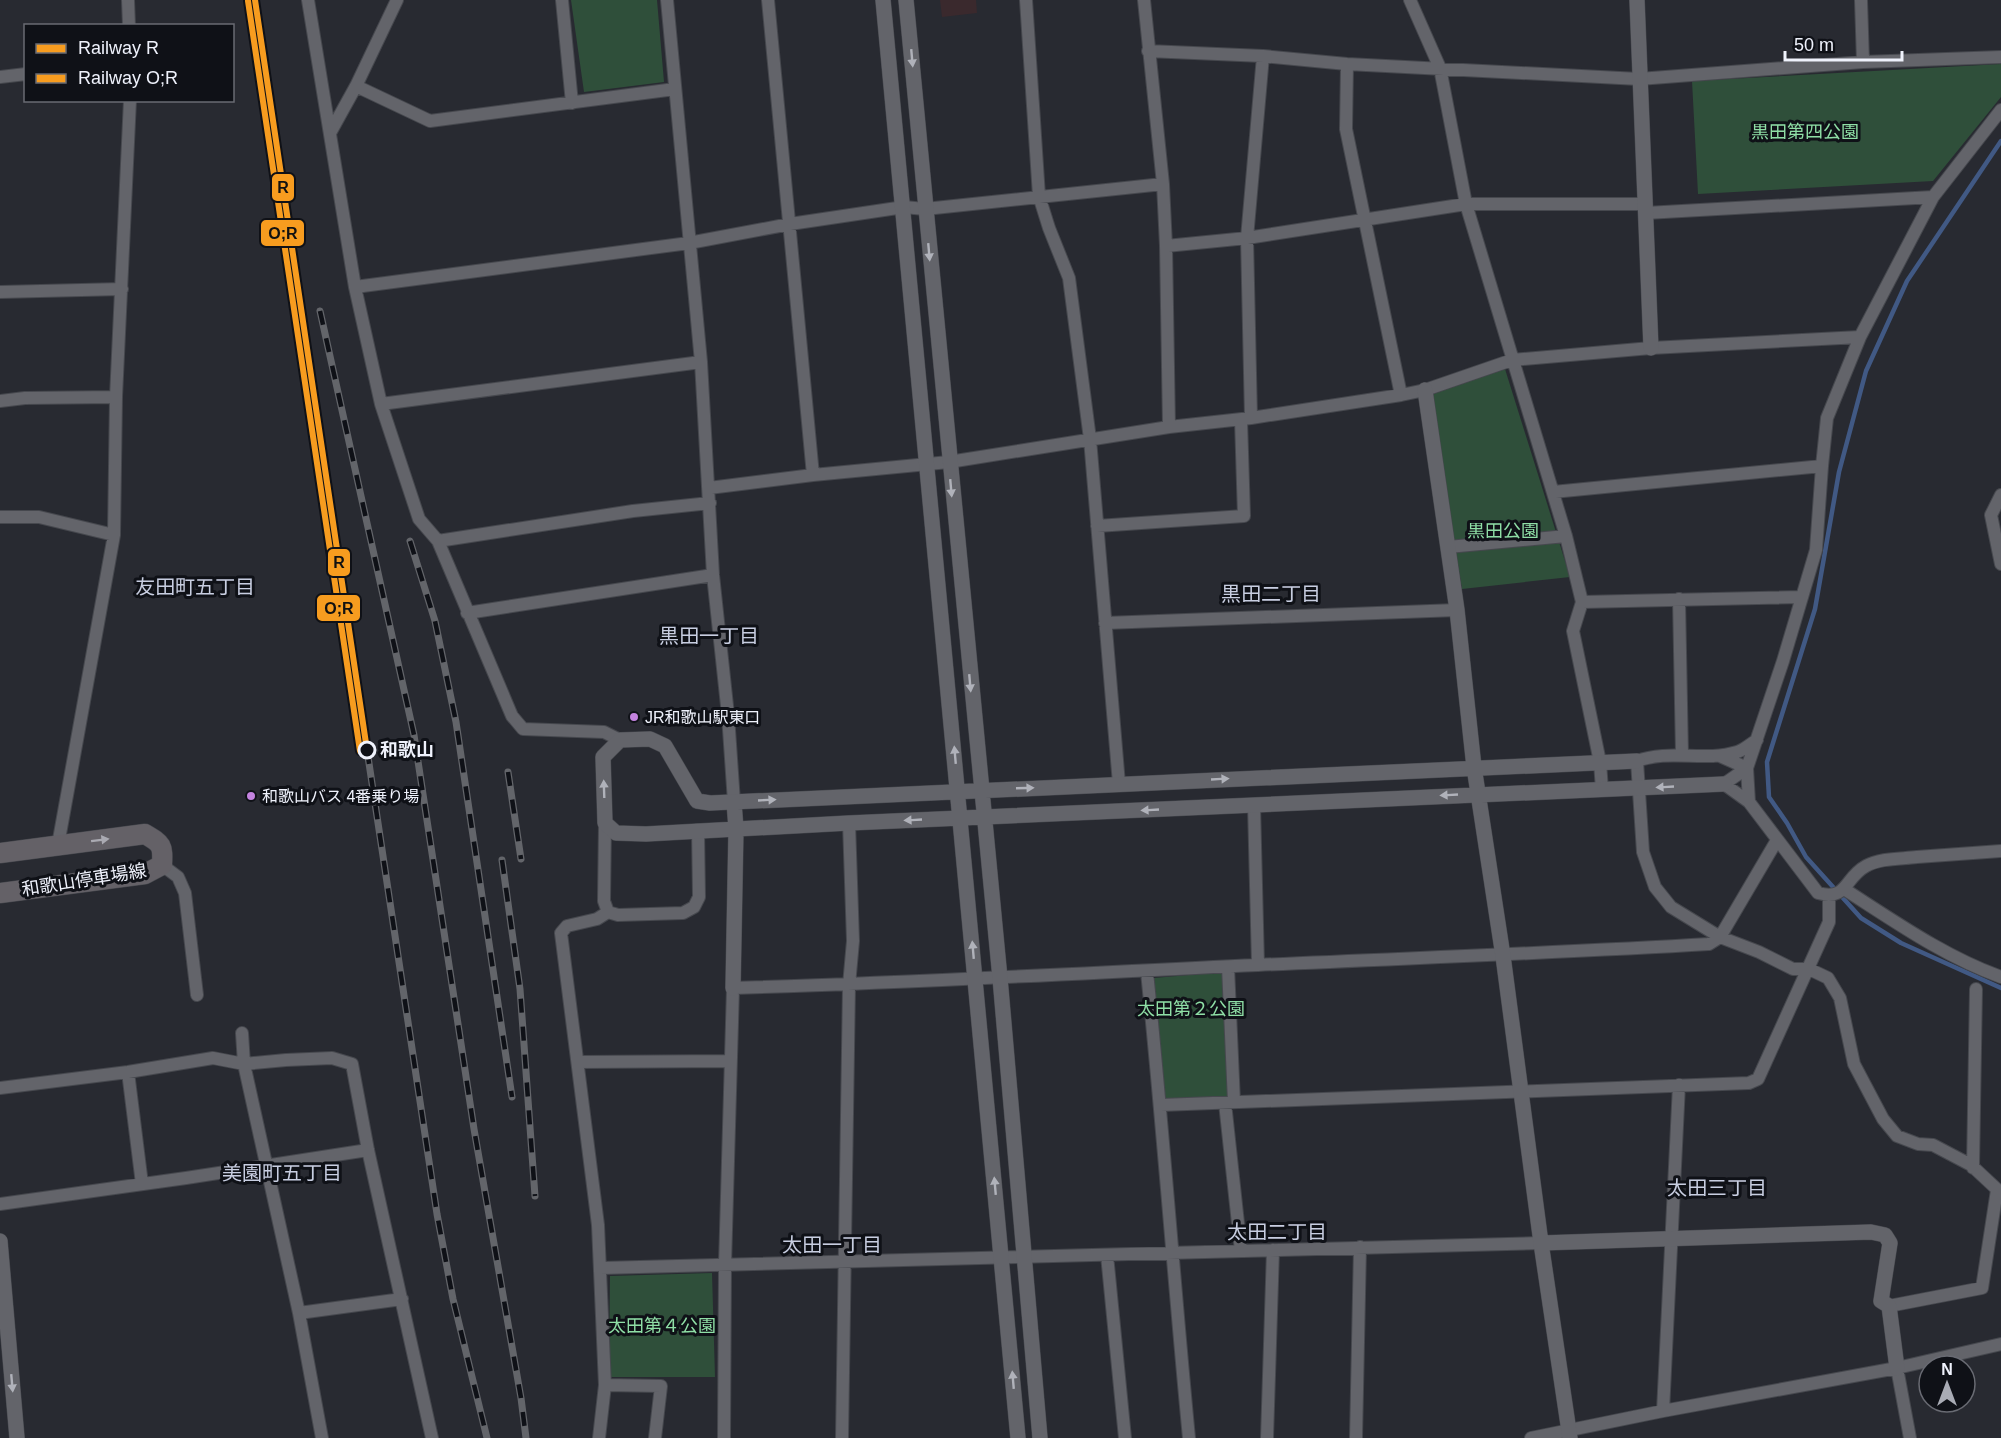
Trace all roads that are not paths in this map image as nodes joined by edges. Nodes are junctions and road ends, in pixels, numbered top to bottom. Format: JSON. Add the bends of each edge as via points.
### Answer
{"nodes":[{"id":1,"x":128,"y":0,"type":"edge"},
{"id":2,"x":308,"y":0,"type":"edge"},
{"id":3,"x":397,"y":0,"type":"edge"},
{"id":4,"x":562,"y":0,"type":"edge"},
{"id":5,"x":666,"y":0,"type":"edge"},
{"id":6,"x":768,"y":0,"type":"edge"},
{"id":7,"x":883,"y":0,"type":"edge"},
{"id":8,"x":906,"y":0,"type":"edge"},
{"id":9,"x":1026,"y":0,"type":"edge"},
{"id":10,"x":1144,"y":0,"type":"edge"},
{"id":11,"x":1410,"y":0,"type":"edge"},
{"id":12,"x":1637,"y":0,"type":"edge"},
{"id":13,"x":1861,"y":0,"type":"edge"},
{"id":14,"x":129,"y":24,"type":"edge"},
{"id":15,"x":1148,"y":51,"type":"junction"},
{"id":16,"x":1263,"y":56,"type":"junction"},
{"id":17,"x":2001,"y":57,"type":"edge"},
{"id":18,"x":1863,"y":62,"type":"junction"},
{"id":19,"x":1347,"y":64,"type":"junction"},
{"id":20,"x":1440,"y":68,"type":"junction"},
{"id":21,"x":24,"y":74,"type":"edge"},
{"id":22,"x":0,"y":76,"type":"edge"},
{"id":23,"x":1638,"y":79,"type":"junction"},
{"id":24,"x":356,"y":86,"type":"junction"},
{"id":25,"x":675,"y":89,"type":"junction"},
{"id":26,"x":129,"y":102,"type":"edge"},
{"id":27,"x":572,"y":103,"type":"junction"},
{"id":28,"x":2001,"y":110,"type":"edge"},
{"id":29,"x":330,"y":133,"type":"junction"},
{"id":30,"x":1163,"y":184,"type":"junction"},
{"id":31,"x":1039,"y":196,"type":"junction"},
{"id":32,"x":1933,"y":197,"type":"junction"},
{"id":33,"x":1466,"y":204,"type":"junction"},
{"id":34,"x":904,"y":207,"type":"junction"},
{"id":35,"x":1645,"y":208,"type":"junction"},
{"id":36,"x":925,"y":209,"type":"junction"},
{"id":37,"x":1366,"y":221,"type":"junction"},
{"id":38,"x":790,"y":224,"type":"junction"},
{"id":39,"x":1247,"y":238,"type":"junction"},
{"id":40,"x":689,"y":243,"type":"junction"},
{"id":41,"x":1166,"y":246,"type":"junction"},
{"id":42,"x":355,"y":287,"type":"junction"},
{"id":43,"x":122,"y":289,"type":"junction"},
{"id":44,"x":0,"y":292,"type":"edge"},
{"id":45,"x":1860,"y":337,"type":"junction"},
{"id":46,"x":1651,"y":348,"type":"junction"},
{"id":47,"x":1512,"y":360,"type":"junction"},
{"id":48,"x":700,"y":362,"type":"junction"},
{"id":49,"x":1425,"y":390,"type":"junction"},
{"id":50,"x":1401,"y":395,"type":"junction"},
{"id":51,"x":116,"y":397,"type":"junction"},
{"id":52,"x":0,"y":401,"type":"edge"},
{"id":53,"x":381,"y":404,"type":"junction"},
{"id":54,"x":1246,"y":419,"type":"junction"},
{"id":55,"x":1168,"y":427,"type":"junction"},
{"id":56,"x":1090,"y":439,"type":"junction"},
{"id":57,"x":949,"y":462,"type":"junction"},
{"id":58,"x":927,"y":465,"type":"junction"},
{"id":59,"x":1822,"y":466,"type":"junction"},
{"id":60,"x":813,"y":475,"type":"junction"},
{"id":61,"x":709,"y":488,"type":"junction"},
{"id":62,"x":1553,"y":492,"type":"junction"},
{"id":63,"x":2001,"y":495,"type":"edge"},
{"id":64,"x":710,"y":502,"type":"junction"},
{"id":65,"x":0,"y":517,"type":"edge"},
{"id":66,"x":1097,"y":526,"type":"junction"},
{"id":67,"x":114,"y":535,"type":"junction"},
{"id":68,"x":1566,"y":536,"type":"junction"},
{"id":69,"x":438,"y":541,"type":"junction"},
{"id":70,"x":1448,"y":547,"type":"junction"},
{"id":71,"x":2001,"y":564,"type":"edge"},
{"id":72,"x":713,"y":575,"type":"junction"},
{"id":73,"x":1802,"y":597,"type":"junction"},
{"id":74,"x":1679,"y":598,"type":"junction"},
{"id":75,"x":1582,"y":602,"type":"junction"},
{"id":76,"x":1457,"y":610,"type":"junction"},
{"id":77,"x":468,"y":613,"type":"junction"},
{"id":78,"x":1105,"y":623,"type":"junction"},
{"id":79,"x":620,"y":740,"type":"junction"},
{"id":80,"x":1757,"y":740,"type":"junction"},
{"id":81,"x":1682,"y":755,"type":"junction"},
{"id":82,"x":1720,"y":756,"type":"junction"},
{"id":83,"x":1637,"y":761,"type":"junction"},
{"id":84,"x":1600,"y":762,"type":"junction"},
{"id":85,"x":1474,"y":767,"type":"junction"},
{"id":86,"x":1747,"y":768,"type":"junction"},
{"id":87,"x":1119,"y":784,"type":"junction"},
{"id":88,"x":1724,"y":784,"type":"junction"},
{"id":89,"x":1639,"y":789,"type":"junction"},
{"id":90,"x":981,"y":790,"type":"junction"},
{"id":91,"x":1602,"y":790,"type":"junction"},
{"id":92,"x":959,"y":791,"type":"junction"},
{"id":93,"x":1478,"y":794,"type":"junction"},
{"id":94,"x":734,"y":802,"type":"junction"},
{"id":95,"x":1749,"y":802,"type":"junction"},
{"id":96,"x":1254,"y":805,"type":"junction"},
{"id":97,"x":983,"y":817,"type":"junction"},
{"id":98,"x":961,"y":818,"type":"junction"},
{"id":99,"x":605,"y":823,"type":"junction"},
{"id":100,"x":849,"y":823,"type":"junction"},
{"id":101,"x":736,"y":829,"type":"junction"},
{"id":102,"x":698,"y":831,"type":"junction"},
{"id":103,"x":1777,"y":840,"type":"junction"},
{"id":104,"x":58,"y":845,"type":"junction"},
{"id":105,"x":2001,"y":851,"type":"edge"},
{"id":106,"x":0,"y":853,"type":"edge"},
{"id":107,"x":162,"y":865,"type":"junction"},
{"id":108,"x":1844,"y":889,"type":"junction"},
{"id":109,"x":0,"y":893,"type":"edge"},
{"id":110,"x":1829,"y":896,"type":"junction"},
{"id":111,"x":608,"y":912,"type":"junction"},
{"id":112,"x":1720,"y":937,"type":"junction"},
{"id":113,"x":1503,"y":956,"type":"junction"},
{"id":114,"x":1258,"y":965,"type":"junction"},
{"id":115,"x":1228,"y":967,"type":"junction"},
{"id":116,"x":1809,"y":969,"type":"junction"},
{"id":117,"x":1147,"y":972,"type":"junction"},
{"id":118,"x":2001,"y":977,"type":"edge"},
{"id":119,"x":975,"y":978,"type":"junction"},
{"id":120,"x":999,"y":978,"type":"junction"},
{"id":121,"x":849,"y":985,"type":"junction"},
{"id":122,"x":733,"y":988,"type":"junction"},
{"id":123,"x":1976,"y":989,"type":"dead end"},
{"id":124,"x":198,"y":995,"type":"dead end"},
{"id":125,"x":242,"y":1033,"type":"dead end"},
{"id":126,"x":730,"y":1061,"type":"junction"},
{"id":127,"x":578,"y":1062,"type":"junction"},
{"id":128,"x":244,"y":1064,"type":"junction"},
{"id":129,"x":128,"y":1072,"type":"junction"},
{"id":130,"x":1679,"y":1085,"type":"junction"},
{"id":131,"x":0,"y":1088,"type":"edge"},
{"id":132,"x":1522,"y":1091,"type":"junction"},
{"id":133,"x":1230,"y":1102,"type":"junction"},
{"id":134,"x":1161,"y":1105,"type":"junction"},
{"id":135,"x":369,"y":1150,"type":"junction"},
{"id":136,"x":267,"y":1166,"type":"junction"},
{"id":137,"x":1973,"y":1168,"type":"junction"},
{"id":138,"x":142,"y":1184,"type":"junction"},
{"id":139,"x":1999,"y":1191,"type":"edge"},
{"id":140,"x":0,"y":1204,"type":"edge"},
{"id":141,"x":1672,"y":1239,"type":"junction"},
{"id":142,"x":0,"y":1241,"type":"edge"},
{"id":143,"x":1541,"y":1243,"type":"junction"},
{"id":144,"x":1360,"y":1247,"type":"junction"},
{"id":145,"x":1273,"y":1250,"type":"junction"},
{"id":146,"x":1241,"y":1251,"type":"junction"},
{"id":147,"x":1171,"y":1254,"type":"junction"},
{"id":148,"x":1107,"y":1255,"type":"junction"},
{"id":149,"x":1002,"y":1257,"type":"junction"},
{"id":150,"x":1023,"y":1257,"type":"junction"},
{"id":151,"x":844,"y":1260,"type":"junction"},
{"id":152,"x":725,"y":1265,"type":"junction"},
{"id":153,"x":601,"y":1268,"type":"junction"},
{"id":154,"x":402,"y":1299,"type":"junction"},
{"id":155,"x":1889,"y":1306,"type":"junction"},
{"id":156,"x":299,"y":1313,"type":"junction"},
{"id":157,"x":2001,"y":1344,"type":"edge"},
{"id":158,"x":1897,"y":1368,"type":"junction"},
{"id":159,"x":605,"y":1385,"type":"junction"},
{"id":160,"x":1663,"y":1411,"type":"junction"},
{"id":161,"x":1569,"y":1435,"type":"edge"},
{"id":162,"x":16,"y":1438,"type":"edge"},
{"id":163,"x":322,"y":1438,"type":"edge"},
{"id":164,"x":432,"y":1438,"type":"edge"},
{"id":165,"x":599,"y":1438,"type":"edge"},
{"id":166,"x":655,"y":1438,"type":"edge"},
{"id":167,"x":724,"y":1438,"type":"edge"},
{"id":168,"x":842,"y":1438,"type":"edge"},
{"id":169,"x":1018,"y":1438,"type":"edge"},
{"id":170,"x":1040,"y":1438,"type":"edge"},
{"id":171,"x":1125,"y":1438,"type":"edge"},
{"id":172,"x":1189,"y":1438,"type":"edge"},
{"id":173,"x":1267,"y":1438,"type":"edge"},
{"id":174,"x":1356,"y":1438,"type":"edge"},
{"id":175,"x":1531,"y":1438,"type":"edge"},
{"id":176,"x":1910,"y":1438,"type":"edge"}],
"edges":[{"from":1,"to":14,"type":"street"},
{"from":2,"to":29,"type":"street"},
{"from":3,"to":24,"type":"street"},
{"from":4,"to":27,"type":"street"},
{"from":5,"to":25,"type":"street"},
{"from":6,"to":38,"type":"street"},
{"from":7,"to":34,"type":"street"},
{"from":8,"to":36,"type":"street","one_way":true},
{"from":9,"to":31,"type":"street"},
{"from":10,"to":15,"type":"street"},
{"from":11,"to":20,"type":"street"},
{"from":12,"to":23,"type":"street"},
{"from":13,"to":18,"type":"street"},
{"from":15,"to":16,"type":"street"},
{"from":15,"to":30,"type":"street"},
{"from":16,"to":19,"type":"street"},
{"from":16,"to":39,"type":"street"},
{"from":17,"to":18,"type":"street"},
{"from":18,"to":23,"type":"street"},
{"from":19,"to":20,"type":"street"},
{"from":19,"to":37,"type":"street","via":[[1346,129]]},
{"from":20,"to":23,"type":"street"},
{"from":20,"to":33,"type":"street"},
{"from":21,"to":22,"type":"street"},
{"from":23,"to":35,"type":"street"},
{"from":24,"to":27,"type":"street","via":[[430,121]]},
{"from":24,"to":29,"type":"street"},
{"from":25,"to":27,"type":"street"},
{"from":25,"to":40,"type":"street"},
{"from":26,"to":43,"type":"street"},
{"from":28,"to":32,"type":"street"},
{"from":29,"to":42,"type":"street"},
{"from":30,"to":31,"type":"street"},
{"from":30,"to":41,"type":"street"},
{"from":31,"to":36,"type":"street"},
{"from":31,"to":56,"type":"street","via":[[1069,278]]},
{"from":32,"to":35,"type":"street"},
{"from":32,"to":45,"type":"street"},
{"from":33,"to":35,"type":"street"},
{"from":33,"to":37,"type":"street"},
{"from":33,"to":47,"type":"street"},
{"from":34,"to":36,"type":"street"},
{"from":34,"to":38,"type":"street"},
{"from":34,"to":58,"type":"street"},
{"from":35,"to":46,"type":"street"},
{"from":36,"to":57,"type":"street","one_way":true},
{"from":37,"to":39,"type":"street"},
{"from":37,"to":50,"type":"street"},
{"from":38,"to":40,"type":"street"},
{"from":38,"to":60,"type":"street"},
{"from":39,"to":41,"type":"street"},
{"from":39,"to":54,"type":"street"},
{"from":40,"to":42,"type":"street"},
{"from":40,"to":48,"type":"street"},
{"from":41,"to":55,"type":"street"},
{"from":42,"to":53,"type":"street"},
{"from":43,"to":44,"type":"street"},
{"from":43,"to":51,"type":"street"},
{"from":45,"to":46,"type":"street"},
{"from":45,"to":59,"type":"street","via":[[1827,418]]},
{"from":46,"to":47,"type":"street"},
{"from":47,"to":49,"type":"street"},
{"from":47,"to":62,"type":"street"},
{"from":48,"to":53,"type":"street"},
{"from":48,"to":61,"type":"street"},
{"from":49,"to":50,"type":"street"},
{"from":49,"to":70,"type":"street"},
{"from":50,"to":54,"type":"street"},
{"from":51,"to":52,"type":"street"},
{"from":51,"to":67,"type":"street"},
{"from":53,"to":69,"type":"street","via":[[420,519]]},
{"from":54,"to":55,"type":"street"},
{"from":54,"to":66,"type":"street","via":[[1244,516]]},
{"from":55,"to":56,"type":"street"},
{"from":56,"to":57,"type":"street"},
{"from":56,"to":66,"type":"street"},
{"from":57,"to":58,"type":"street"},
{"from":57,"to":90,"type":"street","one_way":true},
{"from":58,"to":60,"type":"street"},
{"from":92,"to":58,"type":"street","one_way":true},
{"from":59,"to":62,"type":"street"},
{"from":59,"to":73,"type":"street","via":[[1816,550]]},
{"from":60,"to":61,"type":"street"},
{"from":61,"to":64,"type":"street"},
{"from":62,"to":68,"type":"street"},
{"from":63,"to":71,"type":"street","via":[[1991,515]]},
{"from":64,"to":69,"type":"street"},
{"from":64,"to":72,"type":"street"},
{"from":65,"to":67,"type":"street","via":[[39,517]]},
{"from":66,"to":78,"type":"street"},
{"from":67,"to":104,"type":"street"},
{"from":68,"to":70,"type":"street"},
{"from":68,"to":75,"type":"street"},
{"from":69,"to":77,"type":"street"},
{"from":70,"to":76,"type":"street"},
{"from":72,"to":77,"type":"street"},
{"from":72,"to":94,"type":"street"},
{"from":73,"to":74,"type":"street"},
{"from":73,"to":80,"type":"street"},
{"from":74,"to":75,"type":"street"},
{"from":74,"to":81,"type":"street"},
{"from":75,"to":84,"type":"street","via":[[1574,631]]},
{"from":76,"to":78,"type":"street"},
{"from":76,"to":85,"type":"street"},
{"from":77,"to":79,"type":"street","via":[[512,716],[523,729],[604,732]]},
{"from":78,"to":87,"type":"street"},
{"from":79,"to":94,"type":"street","via":[[650,739],[665,746],[697,801]]},
{"from":99,"to":79,"type":"street","one_way":true,"via":[[603,757]]},
{"from":80,"to":82,"type":"street","via":[[1739,752]]},
{"from":80,"to":86,"type":"street"},
{"from":81,"to":82,"type":"street"},
{"from":81,"to":83,"type":"street","via":[[1650,756]]},
{"from":82,"to":86,"type":"street"},
{"from":83,"to":84,"type":"street"},
{"from":83,"to":89,"type":"street"},
{"from":84,"to":85,"type":"street"},
{"from":84,"to":91,"type":"street"},
{"from":87,"to":85,"type":"street","one_way":true},
{"from":85,"to":93,"type":"street"},
{"from":86,"to":88,"type":"street"},
{"from":86,"to":95,"type":"street"},
{"from":90,"to":87,"type":"street","one_way":true},
{"from":88,"to":89,"type":"street","one_way":true},
{"from":88,"to":95,"type":"street"},
{"from":89,"to":91,"type":"street"},
{"from":89,"to":112,"type":"street","via":[[1643,852],[1655,887],[1671,907]]},
{"from":90,"to":92,"type":"street"},
{"from":90,"to":97,"type":"street"},
{"from":91,"to":93,"type":"street"},
{"from":94,"to":92,"type":"street","one_way":true},
{"from":92,"to":98,"type":"street"},
{"from":93,"to":96,"type":"street","one_way":true},
{"from":93,"to":113,"type":"street"},
{"from":94,"to":101,"type":"street"},
{"from":95,"to":103,"type":"street"},
{"from":96,"to":97,"type":"street","one_way":true},
{"from":96,"to":114,"type":"street"},
{"from":97,"to":98,"type":"street"},
{"from":97,"to":120,"type":"street"},
{"from":98,"to":100,"type":"street","one_way":true},
{"from":119,"to":98,"type":"street","one_way":true},
{"from":99,"to":102,"type":"street","via":[[616,833]]},
{"from":99,"to":111,"type":"street","via":[[604,901]]},
{"from":100,"to":101,"type":"street"},
{"from":100,"to":121,"type":"street","via":[[853,941]]},
{"from":101,"to":102,"type":"street"},
{"from":101,"to":122,"type":"street"},
{"from":102,"to":111,"type":"street","via":[[699,897],[694,907],[683,913]]},
{"from":103,"to":110,"type":"street","via":[[1818,893]]},
{"from":103,"to":112,"type":"street"},
{"from":104,"to":106,"type":"main road","name":"和歌山停車場線"},
{"from":104,"to":107,"type":"main road","name":"和歌山停車場線","one_way":true,"via":[[145,834],[159,842]]},
{"from":105,"to":108,"type":"street","via":[[1867,865]]},
{"from":107,"to":109,"type":"main road","name":"和歌山停車場線","via":[[145,874]]},
{"from":107,"to":124,"type":"street","via":[[178,877],[184,893]]},
{"from":108,"to":110,"type":"street"},
{"from":108,"to":118,"type":"street","via":[[1908,930]]},
{"from":110,"to":116,"type":"street","via":[[1829,922]]},
{"from":111,"to":127,"type":"street","via":[[597,920],[567,926],[561,933]]},
{"from":112,"to":113,"type":"street","via":[[1709,945]]},
{"from":112,"to":116,"type":"street","via":[[1793,969]]},
{"from":113,"to":114,"type":"street"},
{"from":113,"to":132,"type":"street"},
{"from":114,"to":115,"type":"street"},
{"from":115,"to":117,"type":"street"},
{"from":115,"to":133,"type":"street"},
{"from":116,"to":130,"type":"street","via":[[1758,1078],[1749,1083]]},
{"from":116,"to":137,"type":"street","via":[[1828,978],[1840,998],[1854,1064],[1883,1119],[1897,1136],[1932,1145]]},
{"from":117,"to":120,"type":"street"},
{"from":117,"to":134,"type":"street"},
{"from":119,"to":120,"type":"street"},
{"from":119,"to":121,"type":"street"},
{"from":149,"to":119,"type":"street","one_way":true},
{"from":120,"to":150,"type":"street"},
{"from":121,"to":122,"type":"street"},
{"from":121,"to":151,"type":"street"},
{"from":122,"to":126,"type":"street"},
{"from":123,"to":137,"type":"street"},
{"from":125,"to":128,"type":"street"},
{"from":126,"to":127,"type":"street"},
{"from":126,"to":152,"type":"street"},
{"from":127,"to":153,"type":"street"},
{"from":128,"to":129,"type":"street","via":[[213,1058]]},
{"from":128,"to":135,"type":"street","via":[[332,1059],[352,1064]]},
{"from":128,"to":136,"type":"street"},
{"from":129,"to":131,"type":"street"},
{"from":129,"to":138,"type":"street"},
{"from":130,"to":132,"type":"street"},
{"from":130,"to":141,"type":"street"},
{"from":132,"to":133,"type":"street"},
{"from":132,"to":143,"type":"street"},
{"from":133,"to":134,"type":"street"},
{"from":133,"to":146,"type":"street"},
{"from":134,"to":147,"type":"street"},
{"from":135,"to":136,"type":"street"},
{"from":135,"to":154,"type":"street"},
{"from":136,"to":138,"type":"street"},
{"from":136,"to":156,"type":"street"},
{"from":137,"to":139,"type":"street"},
{"from":138,"to":140,"type":"street"},
{"from":139,"to":155,"type":"street","via":[[1982,1288]]},
{"from":141,"to":143,"type":"street"},
{"from":141,"to":155,"type":"street","via":[[1871,1232],[1885,1235],[1890,1243],[1881,1300]]},
{"from":141,"to":160,"type":"street"},
{"from":142,"to":162,"type":"street","one_way":true},
{"from":143,"to":144,"type":"street"},
{"from":143,"to":161,"type":"street"},
{"from":144,"to":145,"type":"street"},
{"from":144,"to":174,"type":"street"},
{"from":145,"to":146,"type":"street"},
{"from":145,"to":173,"type":"street"},
{"from":146,"to":147,"type":"street"},
{"from":147,"to":148,"type":"street"},
{"from":147,"to":172,"type":"street"},
{"from":148,"to":150,"type":"street"},
{"from":148,"to":171,"type":"street"},
{"from":149,"to":150,"type":"street"},
{"from":149,"to":151,"type":"street"},
{"from":169,"to":149,"type":"street","one_way":true},
{"from":150,"to":170,"type":"street"},
{"from":151,"to":152,"type":"street"},
{"from":151,"to":168,"type":"street"},
{"from":152,"to":153,"type":"street"},
{"from":152,"to":167,"type":"street"},
{"from":153,"to":159,"type":"street"},
{"from":154,"to":156,"type":"street"},
{"from":154,"to":164,"type":"street"},
{"from":155,"to":158,"type":"street"},
{"from":156,"to":163,"type":"street"},
{"from":157,"to":158,"type":"street"},
{"from":158,"to":160,"type":"street"},
{"from":158,"to":176,"type":"street"},
{"from":159,"to":165,"type":"street"},
{"from":159,"to":166,"type":"street","via":[[661,1386]]},
{"from":160,"to":161,"type":"street"},
{"from":161,"to":175,"type":"street"}]}
